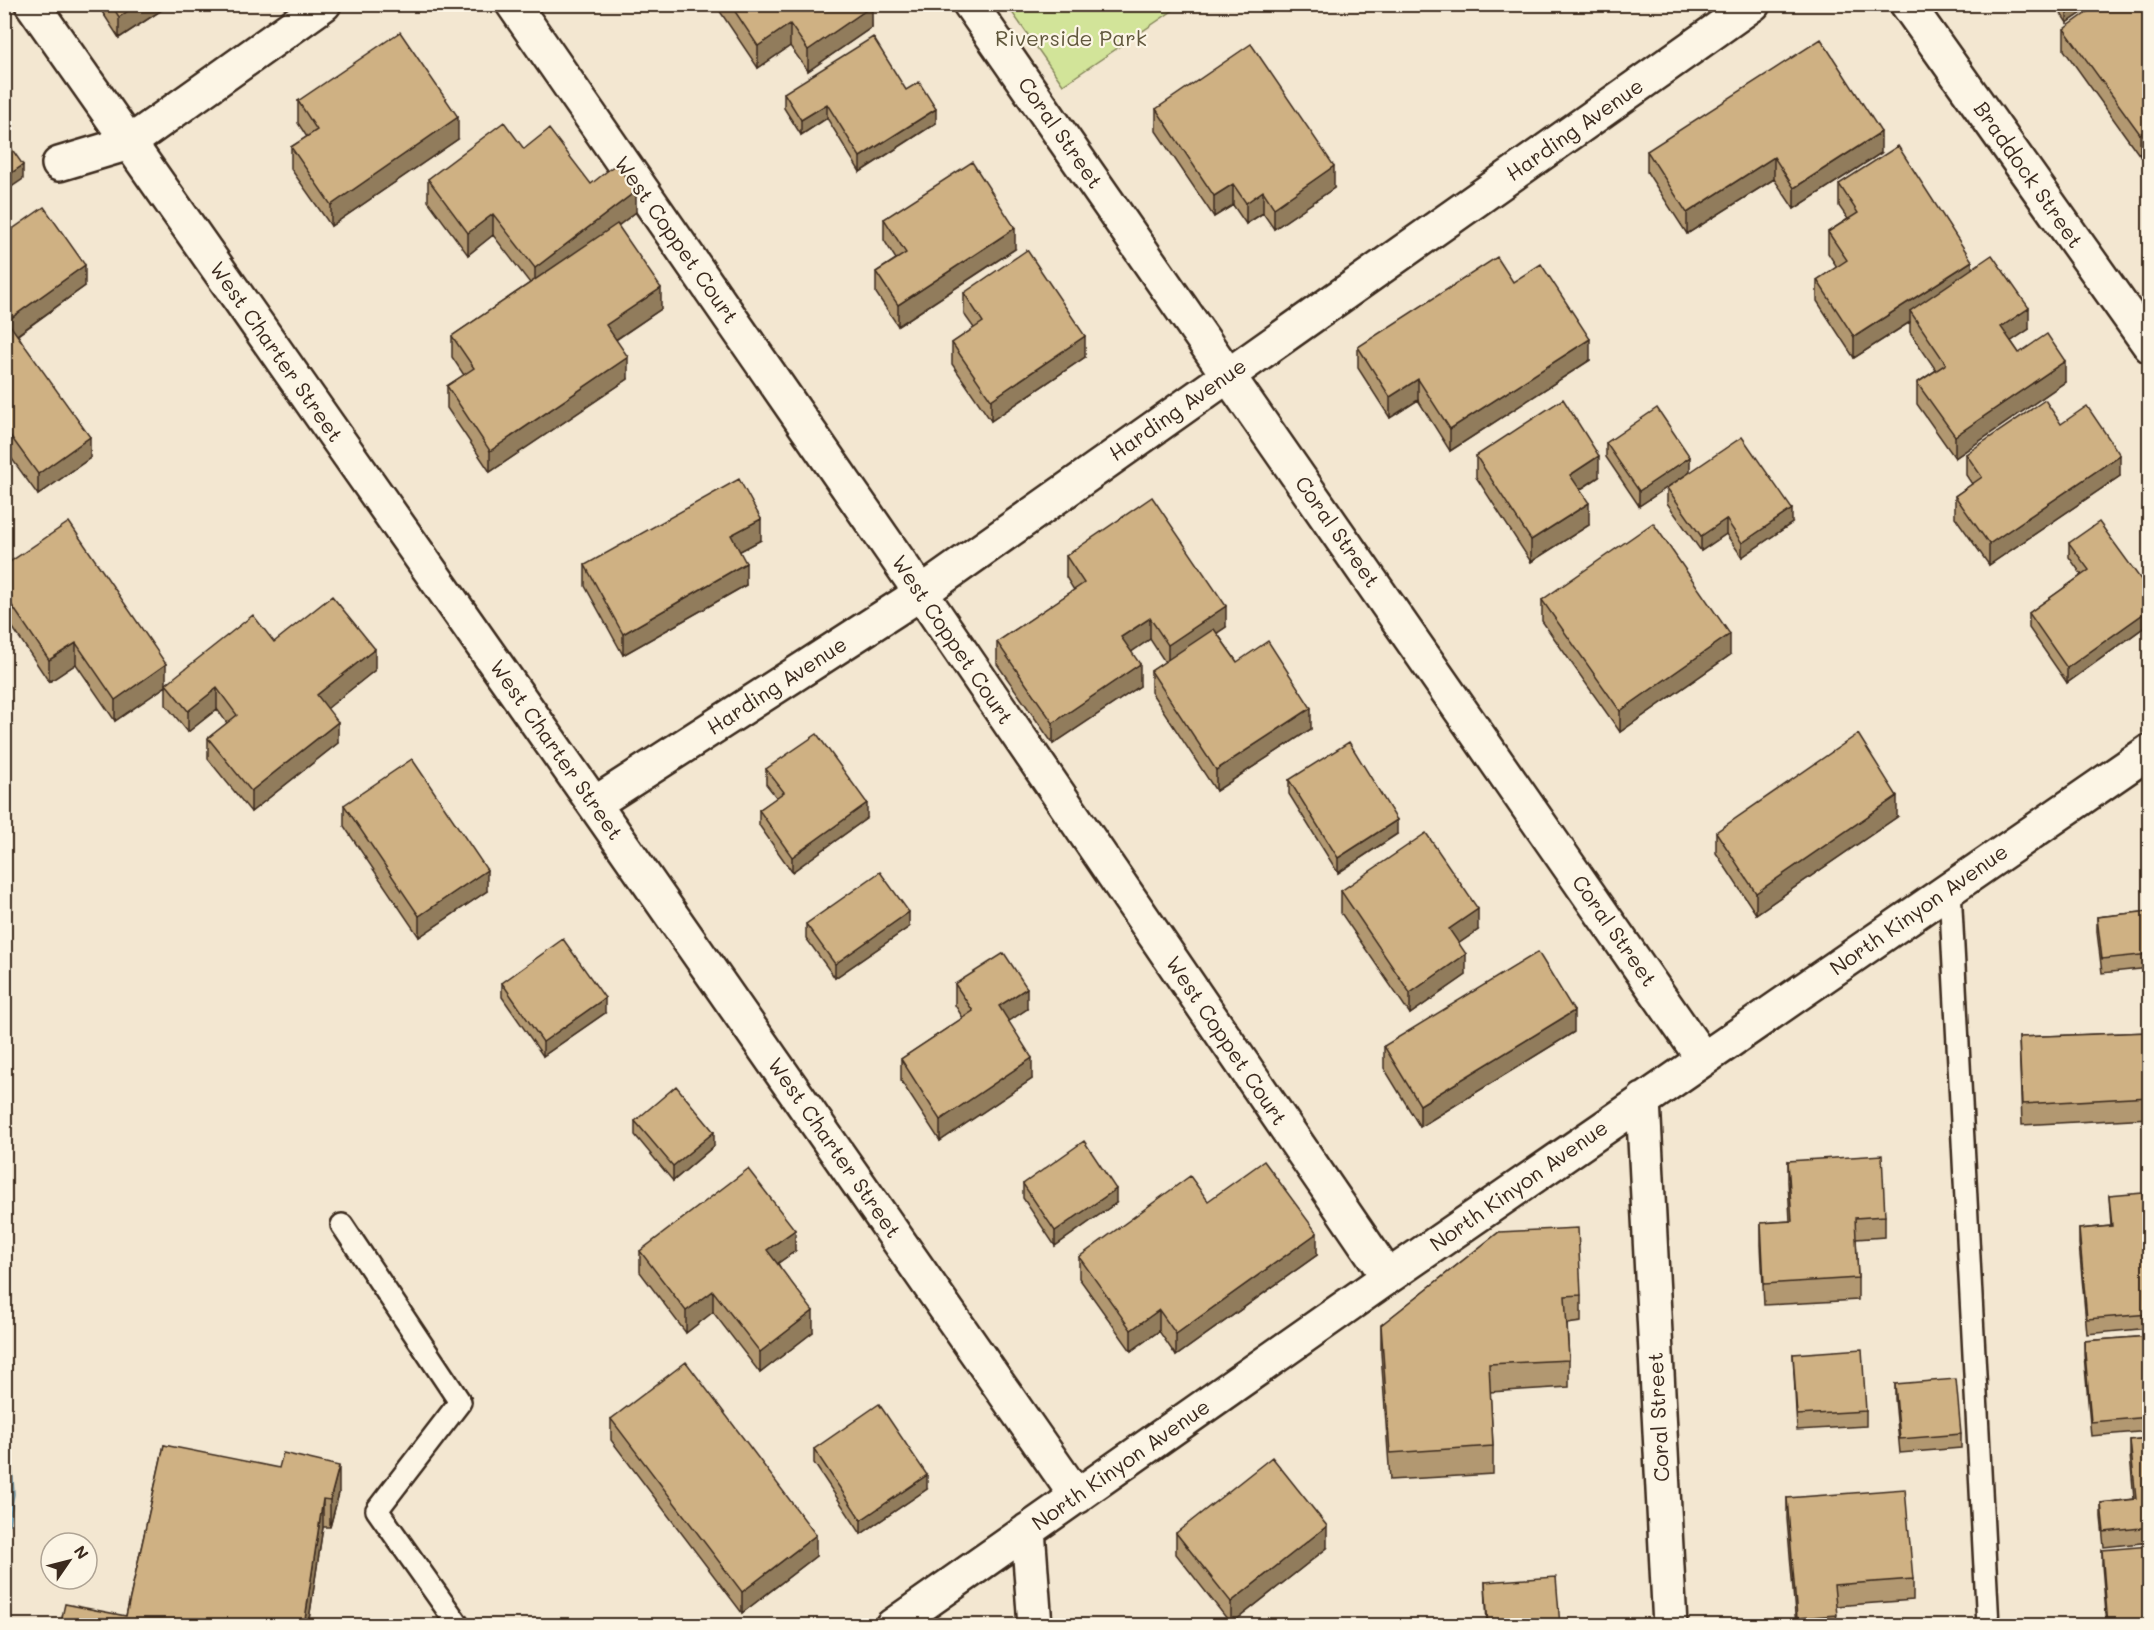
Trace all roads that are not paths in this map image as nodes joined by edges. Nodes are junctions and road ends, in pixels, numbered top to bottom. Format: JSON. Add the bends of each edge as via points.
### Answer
{"nodes":[{"id":1,"x":32,"y":4,"type":"edge"},
{"id":2,"x":324,"y":4,"type":"edge"},
{"id":3,"x":513,"y":4,"type":"edge"},
{"id":4,"x":970,"y":4,"type":"edge"},
{"id":5,"x":1753,"y":4,"type":"edge"},
{"id":6,"x":1907,"y":4,"type":"edge"},
{"id":7,"x":129,"y":143,"type":"junction"},
{"id":8,"x":59,"y":164,"type":"dead end"},
{"id":9,"x":2150,"y":346,"type":"edge"},
{"id":10,"x":1228,"y":375,"type":"junction"},
{"id":11,"x":921,"y":593,"type":"junction"},
{"id":12,"x":2150,"y":751,"type":"edge"},
{"id":13,"x":594,"y":804,"type":"junction"},
{"id":14,"x":1950,"y":888,"type":"junction"},
{"id":15,"x":1703,"y":1059,"type":"junction"},
{"id":16,"x":1643,"y":1100,"type":"junction"},
{"id":17,"x":342,"y":1225,"type":"dead end"},
{"id":18,"x":1388,"y":1277,"type":"junction"},
{"id":19,"x":1077,"y":1497,"type":"junction"},
{"id":20,"x":1028,"y":1530,"type":"junction"},
{"id":21,"x":459,"y":1626,"type":"edge"},
{"id":22,"x":892,"y":1626,"type":"edge"},
{"id":23,"x":1035,"y":1626,"type":"edge"},
{"id":24,"x":1670,"y":1626,"type":"edge"},
{"id":25,"x":1988,"y":1626,"type":"edge"}],
"edges":[{"from":1,"to":7,"type":"street","name":"West Charter Street"},
{"from":2,"to":7,"type":"street"},
{"from":3,"to":11,"type":"street","name":"West Coppet Court"},
{"from":4,"to":10,"type":"street","name":"Coral Street"},
{"from":5,"to":10,"type":"street","name":"Harding Avenue"},
{"from":6,"to":9,"type":"street","name":"Braddock Street"},
{"from":7,"to":8,"type":"street"},
{"from":7,"to":13,"type":"street","name":"West Charter Street"},
{"from":10,"to":11,"type":"street","name":"Harding Avenue"},
{"from":10,"to":15,"type":"street","name":"Coral Street"},
{"from":11,"to":13,"type":"street","name":"Harding Avenue"},
{"from":11,"to":18,"type":"street","name":"West Coppet Court"},
{"from":12,"to":14,"type":"street","name":"North Kinyon Avenue"},
{"from":13,"to":19,"type":"street","name":"West Charter Street"},
{"from":14,"to":15,"type":"street","name":"North Kinyon Avenue"},
{"from":14,"to":25,"type":"lane"},
{"from":15,"to":16,"type":"street","name":"North Kinyon Avenue"},
{"from":16,"to":18,"type":"street","name":"North Kinyon Avenue"},
{"from":16,"to":24,"type":"street","name":"Coral Street"},
{"from":17,"to":21,"type":"lane","via":[[460,1402],[377,1510]]},
{"from":18,"to":19,"type":"street","name":"North Kinyon Avenue"},
{"from":19,"to":20,"type":"street","name":"North Kinyon Avenue"},
{"from":20,"to":22,"type":"street","name":"North Kinyon Avenue"},
{"from":20,"to":23,"type":"street"}]}
